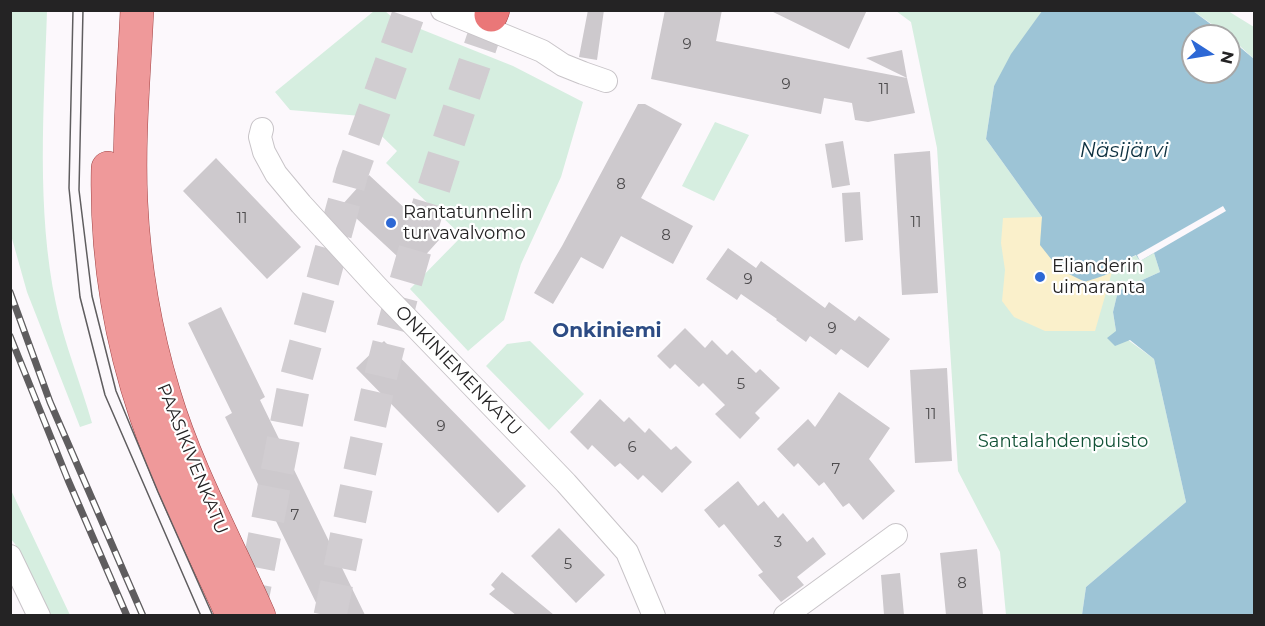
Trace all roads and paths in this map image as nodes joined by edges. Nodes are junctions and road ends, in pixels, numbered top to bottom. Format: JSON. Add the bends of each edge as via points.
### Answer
{"nodes":[{"id":1,"x":114,"y":10,"type":"edge"},
{"id":2,"x":137,"y":10,"type":"edge"},
{"id":3,"x":442,"y":10,"type":"edge"},
{"id":4,"x":606,"y":81,"type":"dead end"},
{"id":5,"x":262,"y":129,"type":"dead end"},
{"id":6,"x":896,"y":535,"type":"dead end"},
{"id":7,"x":10,"y":556,"type":"edge"},
{"id":8,"x":39,"y":615,"type":"edge"},
{"id":9,"x":233,"y":615,"type":"edge"},
{"id":10,"x":259,"y":615,"type":"edge"},
{"id":11,"x":654,"y":615,"type":"edge"},
{"id":12,"x":785,"y":615,"type":"edge"}],
"edges":[{"from":1,"to":9,"type":"main road","name":"PAASIKIVENKATU","via":[[108,190],[121,325],[136,384],[171,479]]},
{"from":2,"to":10,"type":"main road","name":"PAASIKIVENKATU","via":[[131,199],[143,307],[164,395],[182,444]]},
{"from":3,"to":4,"type":"street","via":[[542,51],[582,74]]},
{"from":5,"to":11,"type":"street","name":"ONKINIEMENKATU","via":[[264,152],[301,204],[627,552]]},
{"from":6,"to":12,"type":"street"},
{"from":7,"to":8,"type":"street"}]}
